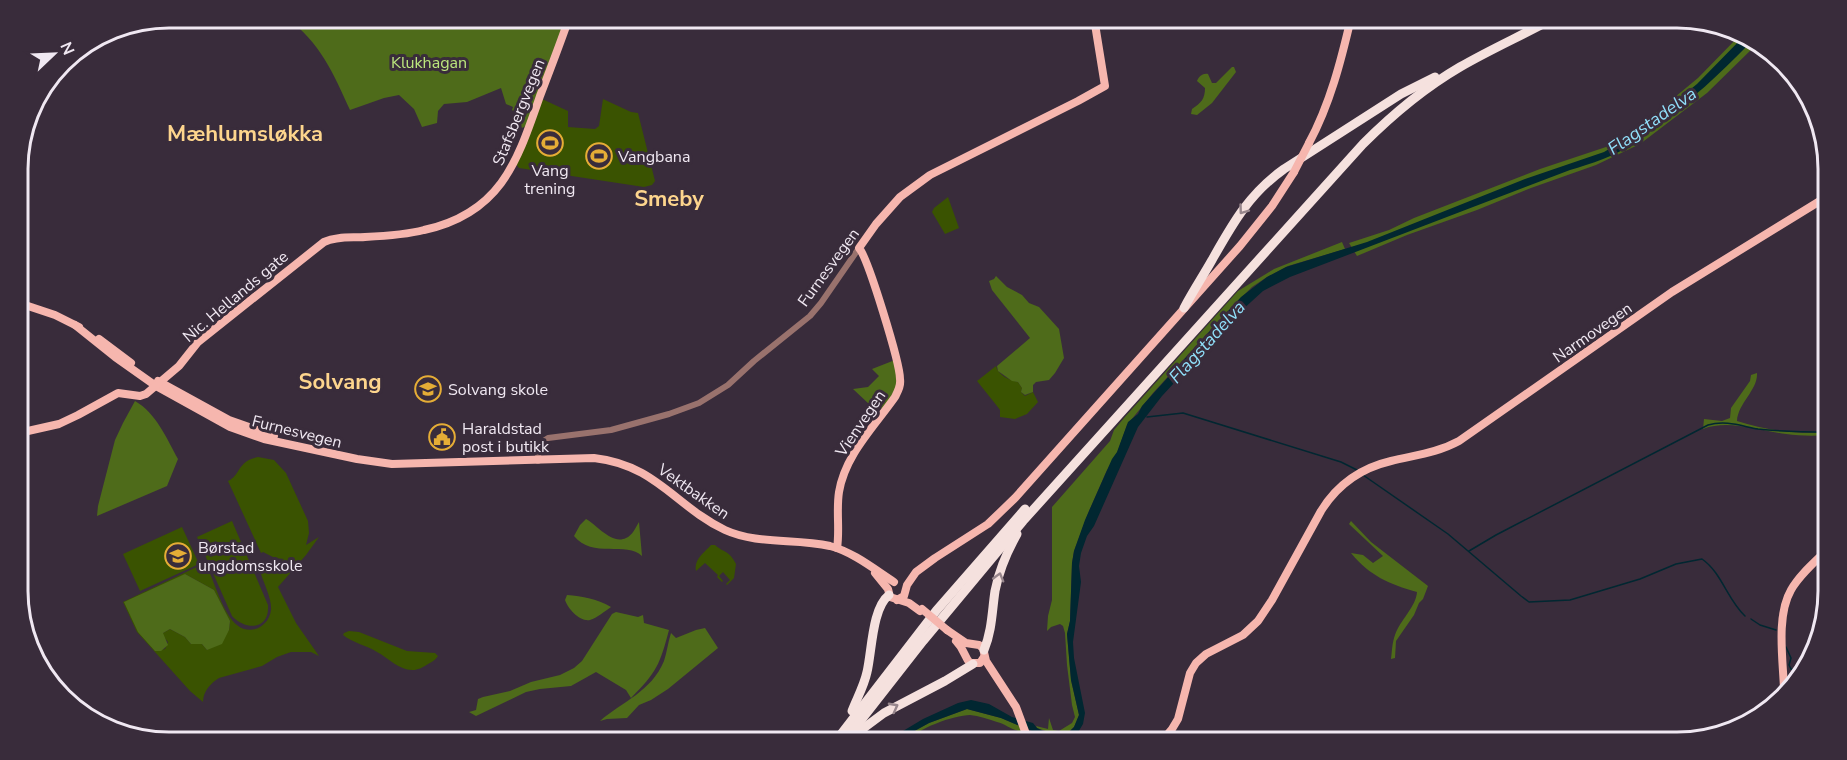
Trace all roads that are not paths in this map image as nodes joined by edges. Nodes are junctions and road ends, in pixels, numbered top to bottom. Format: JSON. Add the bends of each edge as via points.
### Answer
{"nodes":[{"id":1,"x":1096,"y":28,"type":"edge"},
{"id":2,"x":1348,"y":28,"type":"edge"},
{"id":3,"x":1522,"y":28,"type":"edge"},
{"id":4,"x":1535,"y":28,"type":"edge"},
{"id":5,"x":565,"y":29,"type":"edge"},
{"id":6,"x":1435,"y":77,"type":"junction"},
{"id":7,"x":1818,"y":202,"type":"edge"},
{"id":8,"x":340,"y":237,"type":"joint"},
{"id":9,"x":859,"y":248,"type":"junction"},
{"id":10,"x":29,"y":306,"type":"edge"},
{"id":11,"x":1184,"y":308,"type":"junction"},
{"id":12,"x":158,"y":385,"type":"junction"},
{"id":13,"x":28,"y":431,"type":"edge"},
{"id":14,"x":538,"y":458,"type":"junction"},
{"id":15,"x":1023,"y":521,"type":"junction"},
{"id":16,"x":837,"y":548,"type":"junction"},
{"id":17,"x":1818,"y":560,"type":"edge"},
{"id":18,"x":868,"y":565,"type":"junction"},
{"id":19,"x":916,"y":572,"type":"junction"},
{"id":20,"x":896,"y":582,"type":"junction"},
{"id":21,"x":906,"y":591,"type":"junction"},
{"id":22,"x":891,"y":595,"type":"junction"},
{"id":23,"x":921,"y":610,"type":"junction"},
{"id":24,"x":947,"y":631,"type":"junction"},
{"id":25,"x":972,"y":645,"type":"junction"},
{"id":26,"x":965,"y":653,"type":"junction"},
{"id":27,"x":984,"y":654,"type":"junction"},
{"id":28,"x":975,"y":664,"type":"junction"},
{"id":29,"x":994,"y":674,"type":"junction"},
{"id":30,"x":1784,"y":684,"type":"edge"},
{"id":31,"x":850,"y":720,"type":"junction"},
{"id":32,"x":1026,"y":731,"type":"edge"},
{"id":33,"x":1170,"y":731,"type":"edge"},
{"id":34,"x":842,"y":732,"type":"edge"},
{"id":35,"x":854,"y":732,"type":"edge"},
{"id":36,"x":860,"y":732,"type":"edge"}],
"edges":[{"from":1,"to":9,"type":"main road","name":"Furnesvegen","via":[[1105,86],[930,175],[900,197]]},
{"from":2,"to":11,"type":"main road","bridge":true,"via":[[1322,116],[1294,172],[1256,226]]},
{"from":3,"to":6,"type":"highway"},
{"from":4,"to":15,"type":"highway","via":[[1459,68],[1415,97],[1375,132]]},
{"from":5,"to":8,"type":"main road","name":"Stafsbergvegen","via":[[517,157],[491,196],[464,215],[435,227],[400,235]]},
{"from":6,"to":11,"type":"highway","one_way":true,"via":[[1401,94],[1261,188],[1234,221]]},
{"from":6,"to":31,"type":"highway","via":[[1378,121],[1347,152],[981,558]]},
{"from":7,"to":33,"type":"main road","name":"Narmovegen","via":[[1672,292],[1459,441],[1434,452],[1365,470],[1337,489],[1258,621],[1243,635],[1196,663],[1178,719]]},
{"from":8,"to":12,"type":"main road","name":"Nic. Hellands gate","via":[[319,245],[205,336]]},
{"from":9,"to":14,"type":"street","name":"Furnesvegen","via":[[810,316],[712,396],[678,411],[611,430],[553,437],[541,444]]},
{"from":9,"to":16,"type":"main road","name":"Vienvegen","via":[[871,276],[901,381],[895,397],[846,469],[839,492]]},
{"from":10,"to":12,"type":"main road","name":"Furnesvegen","via":[[75,326]]},
{"from":11,"to":19,"type":"main road","via":[[1004,509],[983,528]]},
{"from":12,"to":13,"type":"main road","via":[[144,395],[118,393],[59,424]]},
{"from":12,"to":14,"type":"main road","name":"Furnesvegen","via":[[240,431],[357,459],[408,464]]},
{"from":14,"to":16,"type":"main road","name":"Vektbakken","via":[[621,462],[646,474],[706,518],[738,535]]},
{"from":27,"to":15,"type":"highway","one_way":true,"via":[[998,578]]},
{"from":15,"to":35,"type":"highway"},
{"from":16,"to":18,"type":"main road","name":"Vektbakken"},
{"from":17,"to":30,"type":"main road","via":[[1793,587],[1786,602],[1782,632]]},
{"from":18,"to":20,"type":"main road","name":"Vektbakken"},
{"from":18,"to":22,"type":"main road","name":"Vektbakken"},
{"from":19,"to":20,"type":"main road"},
{"from":19,"to":21,"type":"main road"},
{"from":20,"to":21,"type":"main road","name":"Vektbakken","via":[[903,584]]},
{"from":20,"to":22,"type":"main road"},
{"from":21,"to":22,"type":"main road","via":[[904,597]]},
{"from":21,"to":23,"type":"main road","name":"Vektbakken"},
{"from":22,"to":23,"type":"main road"},
{"from":22,"to":31,"type":"highway","via":[[877,615],[867,672]]},
{"from":23,"to":24,"type":"main road","bridge":true},
{"from":24,"to":25,"type":"main road"},
{"from":24,"to":26,"type":"main road"},
{"from":25,"to":26,"type":"main road"},
{"from":25,"to":27,"type":"main road","via":[[979,645]]},
{"from":26,"to":28,"type":"main road"},
{"from":27,"to":28,"type":"main road"},
{"from":27,"to":29,"type":"main road"},
{"from":28,"to":29,"type":"main road"},
{"from":36,"to":28,"type":"highway","one_way":true,"via":[[884,713]]},
{"from":29,"to":32,"type":"main road"},
{"from":31,"to":34,"type":"highway"}]}
